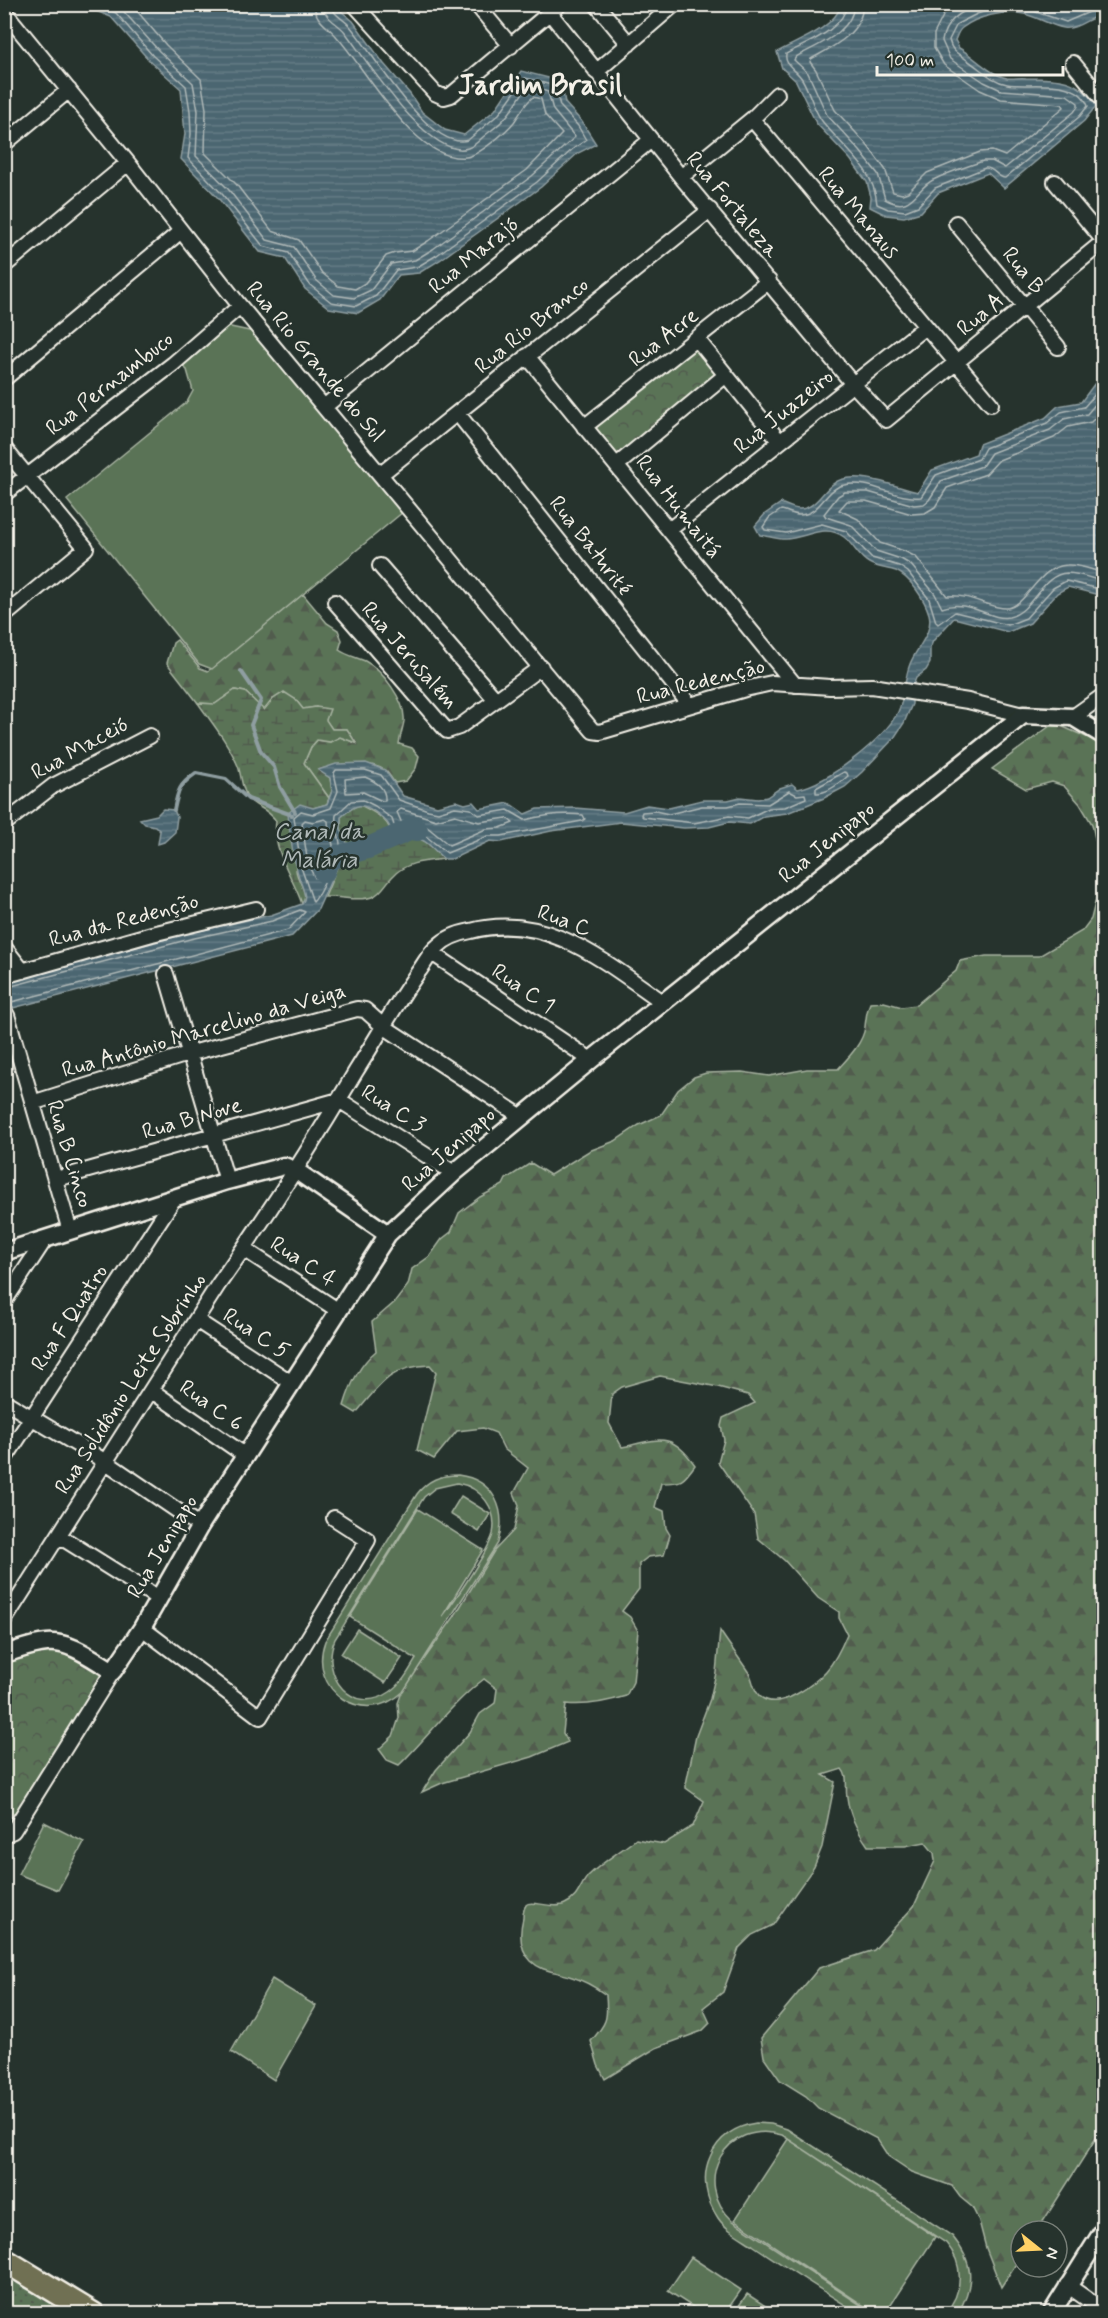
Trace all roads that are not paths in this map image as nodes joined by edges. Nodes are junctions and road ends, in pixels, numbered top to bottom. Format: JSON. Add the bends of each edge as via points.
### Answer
{"nodes":[{"id":1,"x":354,"y":4,"type":"edge"},
{"id":2,"x":476,"y":4,"type":"edge"},
{"id":3,"x":596,"y":4,"type":"edge"},
{"id":4,"x":675,"y":4,"type":"edge"},
{"id":5,"x":555,"y":9,"type":"edge"},
{"id":6,"x":7,"y":20,"type":"edge"},
{"id":7,"x":629,"y":44,"type":"junction"},
{"id":8,"x":511,"y":46,"type":"junction"},
{"id":9,"x":1073,"y":63,"type":"dead end"},
{"id":10,"x":596,"y":72,"type":"junction"},
{"id":11,"x":69,"y":90,"type":"junction"},
{"id":12,"x":777,"y":94,"type":"dead end"},
{"id":13,"x":1104,"y":101,"type":"edge"},
{"id":14,"x":752,"y":119,"type":"junction"},
{"id":15,"x":651,"y":140,"type":"junction"},
{"id":16,"x":4,"y":144,"type":"edge"},
{"id":17,"x":128,"y":163,"type":"junction"},
{"id":18,"x":681,"y":177,"type":"junction"},
{"id":19,"x":1055,"y":182,"type":"dead end"},
{"id":20,"x":710,"y":210,"type":"junction"},
{"id":21,"x":956,"y":223,"type":"dead end"},
{"id":22,"x":181,"y":231,"type":"junction"},
{"id":23,"x":1104,"y":241,"type":"edge"},
{"id":24,"x":4,"y":266,"type":"edge"},
{"id":25,"x":769,"y":281,"type":"junction"},
{"id":26,"x":240,"y":306,"type":"junction"},
{"id":27,"x":1025,"y":306,"type":"junction"},
{"id":28,"x":925,"y":327,"type":"junction"},
{"id":29,"x":697,"y":339,"type":"junction"},
{"id":30,"x":1058,"y":347,"type":"dead end"},
{"id":31,"x":527,"y":356,"type":"junction"},
{"id":32,"x":956,"y":363,"type":"junction"},
{"id":33,"x":726,"y":375,"type":"junction"},
{"id":34,"x":4,"y":379,"type":"edge"},
{"id":35,"x":853,"y":384,"type":"junction"},
{"id":36,"x":991,"y":404,"type":"dead end"},
{"id":37,"x":324,"y":407,"type":"junction"},
{"id":38,"x":458,"y":414,"type":"junction"},
{"id":39,"x":886,"y":420,"type":"joint"},
{"id":40,"x":584,"y":427,"type":"junction"},
{"id":41,"x":780,"y":442,"type":"junction"},
{"id":42,"x":4,"y":448,"type":"edge"},
{"id":43,"x":617,"y":465,"type":"junction"},
{"id":44,"x":381,"y":474,"type":"junction"},
{"id":45,"x":27,"y":476,"type":"junction"},
{"id":46,"x":4,"y":494,"type":"edge"},
{"id":47,"x":669,"y":530,"type":"junction"},
{"id":48,"x":380,"y":566,"type":"dead end"},
{"id":49,"x":335,"y":602,"type":"dead end"},
{"id":50,"x":4,"y":616,"type":"edge"},
{"id":51,"x":541,"y":667,"type":"junction"},
{"id":52,"x":795,"y":685,"type":"junction"},
{"id":53,"x":1104,"y":695,"type":"edge"},
{"id":54,"x":496,"y":700,"type":"junction"},
{"id":55,"x":689,"y":704,"type":"junction"},
{"id":56,"x":1023,"y":715,"type":"junction"},
{"id":57,"x":1073,"y":717,"type":"junction"},
{"id":58,"x":600,"y":732,"type":"joint"},
{"id":59,"x":150,"y":736,"type":"dead end"},
{"id":60,"x":1104,"y":736,"type":"edge"},
{"id":61,"x":4,"y":824,"type":"edge"},
{"id":62,"x":256,"y":909,"type":"dead end"},
{"id":63,"x":4,"y":947,"type":"edge"},
{"id":64,"x":435,"y":949,"type":"junction"},
{"id":65,"x":23,"y":971,"type":"junction"},
{"id":66,"x":166,"y":974,"type":"dead end"},
{"id":67,"x":4,"y":976,"type":"edge"},
{"id":68,"x":664,"y":1003,"type":"junction"},
{"id":69,"x":7,"y":1015,"type":"dead end"},
{"id":70,"x":383,"y":1026,"type":"junction"},
{"id":71,"x":188,"y":1054,"type":"junction"},
{"id":72,"x":18,"y":1055,"type":"junction"},
{"id":73,"x":4,"y":1059,"type":"edge"},
{"id":74,"x":591,"y":1060,"type":"junction"},
{"id":75,"x":339,"y":1100,"type":"junction"},
{"id":76,"x":32,"y":1103,"type":"junction"},
{"id":77,"x":522,"y":1117,"type":"junction"},
{"id":78,"x":213,"y":1135,"type":"junction"},
{"id":79,"x":295,"y":1170,"type":"junction"},
{"id":80,"x":454,"y":1173,"type":"junction"},
{"id":81,"x":56,"y":1179,"type":"junction"},
{"id":82,"x":227,"y":1181,"type":"junction"},
{"id":83,"x":172,"y":1200,"type":"junction"},
{"id":84,"x":70,"y":1231,"type":"junction"},
{"id":85,"x":388,"y":1234,"type":"junction"},
{"id":86,"x":44,"y":1240,"type":"junction"},
{"id":87,"x":244,"y":1249,"type":"junction"},
{"id":88,"x":4,"y":1252,"type":"edge"},
{"id":89,"x":4,"y":1302,"type":"edge"},
{"id":90,"x":339,"y":1311,"type":"junction"},
{"id":91,"x":196,"y":1320,"type":"junction"},
{"id":92,"x":292,"y":1383,"type":"junction"},
{"id":93,"x":152,"y":1391,"type":"junction"},
{"id":94,"x":4,"y":1401,"type":"edge"},
{"id":95,"x":31,"y":1418,"type":"junction"},
{"id":96,"x":246,"y":1456,"type":"junction"},
{"id":97,"x":4,"y":1460,"type":"edge"},
{"id":98,"x":106,"y":1462,"type":"junction"},
{"id":99,"x":334,"y":1518,"type":"dead end"},
{"id":100,"x":200,"y":1526,"type":"junction"},
{"id":101,"x":59,"y":1536,"type":"junction"},
{"id":102,"x":158,"y":1598,"type":"junction"},
{"id":103,"x":4,"y":1621,"type":"edge"},
{"id":104,"x":142,"y":1628,"type":"junction"},
{"id":105,"x":4,"y":1654,"type":"edge"},
{"id":106,"x":113,"y":1671,"type":"junction"},
{"id":107,"x":9,"y":1833,"type":"edge"},
{"id":108,"x":1104,"y":2229,"type":"edge"},
{"id":109,"x":4,"y":2260,"type":"edge"},
{"id":110,"x":1067,"y":2285,"type":"junction"},
{"id":111,"x":1104,"y":2311,"type":"edge"},
{"id":112,"x":93,"y":2313,"type":"edge"},
{"id":113,"x":1050,"y":2313,"type":"edge"}],
"edges":[{"from":1,"to":8,"type":"street","via":[[435,93],[444,97]]},
{"from":2,"to":8,"type":"street"},
{"from":3,"to":7,"type":"street"},
{"from":4,"to":7,"type":"street"},
{"from":5,"to":8,"type":"street"},
{"from":5,"to":10,"type":"street","name":"Rua Fortaleza"},
{"from":6,"to":11,"type":"street","name":"Rua Rio Grande do Sul"},
{"from":7,"to":10,"type":"street"},
{"from":9,"to":13,"type":"street"},
{"from":10,"to":15,"type":"street","name":"Rua Fortaleza"},
{"from":11,"to":16,"type":"street"},
{"from":11,"to":17,"type":"street","name":"Rua Rio Grande do Sul"},
{"from":12,"to":14,"type":"street"},
{"from":14,"to":18,"type":"street"},
{"from":14,"to":28,"type":"street","name":"Rua Manaus"},
{"from":15,"to":18,"type":"street","name":"Rua Fortaleza"},
{"from":15,"to":37,"type":"street","name":"Rua Marajó"},
{"from":17,"to":22,"type":"street","name":"Rua Rio Grande do Sul"},
{"from":17,"to":24,"type":"street"},
{"from":18,"to":20,"type":"street","name":"Rua Fortaleza"},
{"from":19,"to":23,"type":"street"},
{"from":20,"to":25,"type":"street","name":"Rua Fortaleza"},
{"from":20,"to":31,"type":"street","name":"Rua Rio Branco"},
{"from":21,"to":27,"type":"street","name":"Rua B"},
{"from":22,"to":26,"type":"street","name":"Rua Rio Grande do Sul"},
{"from":22,"to":34,"type":"street"},
{"from":23,"to":27,"type":"street","name":"Rua A"},
{"from":25,"to":29,"type":"street","name":"Rua Acre"},
{"from":25,"to":35,"type":"street","name":"Rua Fortaleza"},
{"from":26,"to":37,"type":"street","name":"Rua Rio Grande do Sul"},
{"from":26,"to":45,"type":"street","name":"Rua Pernambuco","via":[[173,364]]},
{"from":27,"to":30,"type":"street","name":"Rua B"},
{"from":27,"to":32,"type":"street","name":"Rua A"},
{"from":28,"to":32,"type":"street","name":"Rua Manaus"},
{"from":28,"to":35,"type":"street","name":"Rua Juazeiro"},
{"from":29,"to":33,"type":"street"},
{"from":29,"to":40,"type":"street","name":"Rua Acre"},
{"from":31,"to":38,"type":"street","name":"Rua Rio Branco"},
{"from":31,"to":40,"type":"street","name":"Rua Humaitá"},
{"from":32,"to":36,"type":"street","name":"Rua Manaus"},
{"from":32,"to":39,"type":"street","name":"Rua A"},
{"from":33,"to":41,"type":"street"},
{"from":33,"to":43,"type":"street"},
{"from":35,"to":39,"type":"street","name":"Rua Fortaleza"},
{"from":35,"to":41,"type":"street","name":"Rua Juazeiro"},
{"from":37,"to":44,"type":"street","name":"Rua Rio Grande do Sul"},
{"from":38,"to":44,"type":"street","name":"Rua Rio Branco"},
{"from":38,"to":55,"type":"street","name":"Rua Baturité"},
{"from":40,"to":43,"type":"street","name":"Rua Humaitá"},
{"from":41,"to":47,"type":"street","name":"Rua Juazeiro"},
{"from":42,"to":45,"type":"street"},
{"from":43,"to":47,"type":"street","name":"Rua Humaitá"},
{"from":44,"to":51,"type":"street","name":"Rua Rio Grande do Sul"},
{"from":45,"to":46,"type":"street","name":"Rua Pernambuco"},
{"from":45,"to":50,"type":"street","via":[[86,548]]},
{"from":47,"to":52,"type":"street","name":"Rua Humaitá"},
{"from":48,"to":54,"type":"street"},
{"from":49,"to":54,"type":"street","name":"Rua Jerusalém","via":[[447,731],[459,728]]},
{"from":51,"to":54,"type":"street","name":"Rua Jerusalém"},
{"from":51,"to":58,"type":"street","name":"Rua Rio Grande do Sul","via":[[591,729]]},
{"from":52,"to":55,"type":"street","name":"Rua Redenção","via":[[765,684]]},
{"from":52,"to":56,"type":"street","name":"Rua Redenção","via":[[872,686],[968,701]]},
{"from":53,"to":57,"type":"street"},
{"from":55,"to":58,"type":"street","name":"Rua Redenção"},
{"from":56,"to":57,"type":"street"},
{"from":56,"to":68,"type":"street","name":"Rua Jenipapo"},
{"from":57,"to":60,"type":"street"},
{"from":59,"to":61,"type":"street","name":"Rua Maceió","via":[[44,791]]},
{"from":62,"to":65,"type":"street","name":"Rua da Redenção"},
{"from":63,"to":65,"type":"street"},
{"from":64,"to":68,"type":"street","name":"Rua C","via":[[472,930],[538,929],[600,958]]},
{"from":64,"to":70,"type":"street","name":"Rua Solidônio Leite Sobrinho"},
{"from":64,"to":74,"type":"street","name":"Rua C 1"},
{"from":65,"to":67,"type":"street","name":"Rua da Redenção"},
{"from":66,"to":71,"type":"street"},
{"from":68,"to":74,"type":"street","name":"Rua Jenipapo"},
{"from":69,"to":72,"type":"street","name":"Rua B Cinco"},
{"from":70,"to":71,"type":"street","name":"Rua Antônio Marcelino da Veiga","via":[[365,1010],[349,1010]]},
{"from":70,"to":75,"type":"street","name":"Rua Solidônio Leite Sobrinho"},
{"from":70,"to":77,"type":"street","name":"Rua Antônio Marcelino da Veiga"},
{"from":71,"to":76,"type":"street","name":"Rua Antônio Marcelino da Veiga"},
{"from":71,"to":78,"type":"street"},
{"from":72,"to":73,"type":"street"},
{"from":72,"to":76,"type":"street","name":"Rua B Cinco"},
{"from":74,"to":77,"type":"street","name":"Rua Jenipapo"},
{"from":75,"to":78,"type":"street","name":"Rua B Nove"},
{"from":75,"to":79,"type":"street","name":"Rua Solidônio Leite Sobrinho"},
{"from":75,"to":80,"type":"street","name":"Rua C 3"},
{"from":76,"to":81,"type":"street","name":"Rua B Cinco"},
{"from":77,"to":80,"type":"street","name":"Rua Jenipapo"},
{"from":78,"to":81,"type":"street","name":"Rua B Nove"},
{"from":78,"to":82,"type":"street"},
{"from":79,"to":82,"type":"street","via":[[284,1166]]},
{"from":79,"to":85,"type":"street"},
{"from":79,"to":87,"type":"street","name":"Rua Solidônio Leite Sobrinho"},
{"from":80,"to":85,"type":"street","name":"Rua Jenipapo"},
{"from":81,"to":84,"type":"street","name":"Rua B Cinco"},
{"from":82,"to":83,"type":"street"},
{"from":83,"to":84,"type":"street"},
{"from":83,"to":95,"type":"street","name":"Rua F Quatro"},
{"from":84,"to":86,"type":"street"},
{"from":85,"to":90,"type":"street","name":"Rua Jenipapo"},
{"from":86,"to":88,"type":"street"},
{"from":86,"to":89,"type":"street"},
{"from":87,"to":90,"type":"street","name":"Rua C 4"},
{"from":87,"to":91,"type":"street","name":"Rua Solidônio Leite Sobrinho"},
{"from":90,"to":92,"type":"street","name":"Rua Jenipapo"},
{"from":91,"to":92,"type":"street","name":"Rua C 5"},
{"from":91,"to":93,"type":"street","name":"Rua Solidônio Leite Sobrinho"},
{"from":92,"to":96,"type":"street","name":"Rua Jenipapo"},
{"from":93,"to":96,"type":"street","name":"Rua C 6"},
{"from":93,"to":98,"type":"street","name":"Rua Solidônio Leite Sobrinho"},
{"from":94,"to":95,"type":"street"},
{"from":95,"to":97,"type":"street","name":"Rua F Quatro"},
{"from":95,"to":98,"type":"street"},
{"from":96,"to":100,"type":"street","name":"Rua Jenipapo"},
{"from":98,"to":100,"type":"street"},
{"from":98,"to":101,"type":"street","name":"Rua Solidônio Leite Sobrinho"},
{"from":99,"to":104,"type":"street","via":[[368,1540],[260,1717]]},
{"from":100,"to":102,"type":"street","name":"Rua Jenipapo"},
{"from":101,"to":102,"type":"street"},
{"from":101,"to":103,"type":"street","name":"Rua Solidônio Leite Sobrinho"},
{"from":102,"to":104,"type":"street","name":"Rua Jenipapo"},
{"from":104,"to":106,"type":"street","name":"Rua Jenipapo"},
{"from":105,"to":106,"type":"street","via":[[55,1643]]},
{"from":106,"to":107,"type":"street","name":"Rua Jenipapo"},
{"from":108,"to":110,"type":"street"},
{"from":109,"to":112,"type":"highway"},
{"from":110,"to":111,"type":"street"},
{"from":110,"to":113,"type":"street"}]}
